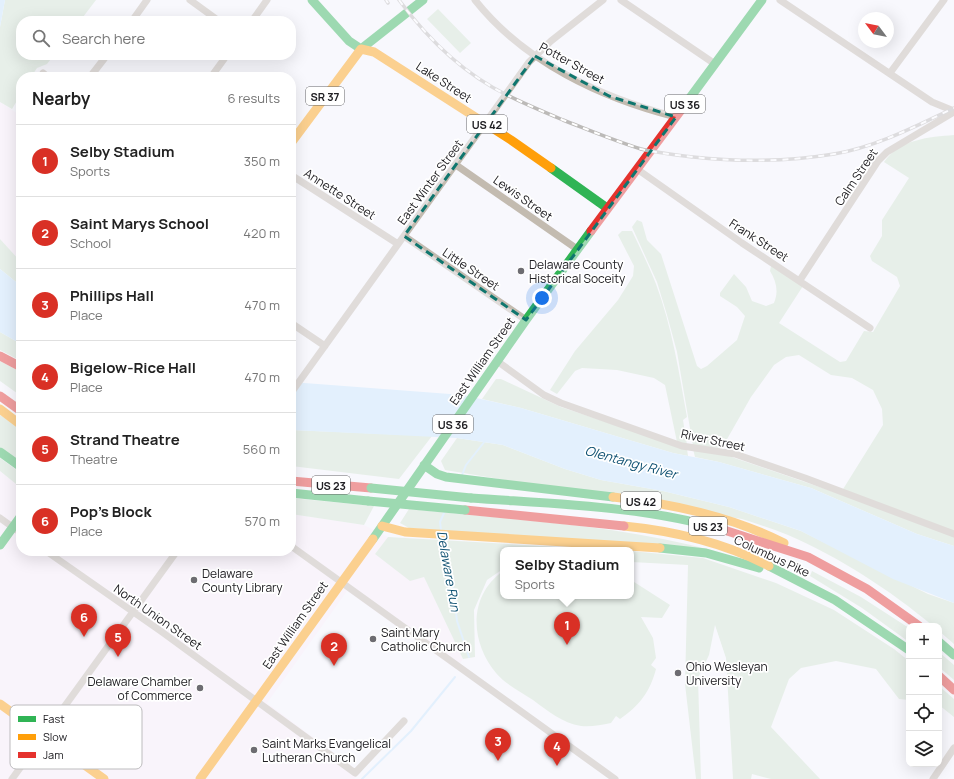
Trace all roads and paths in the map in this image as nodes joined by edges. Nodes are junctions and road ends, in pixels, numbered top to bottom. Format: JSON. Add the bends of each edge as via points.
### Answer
{"nodes":[{"id":1,"x":147,"y":0,"type":"edge"},
{"id":2,"x":190,"y":0,"type":"edge"},
{"id":3,"x":267,"y":0,"type":"edge"},
{"id":4,"x":312,"y":0,"type":"edge"},
{"id":5,"x":423,"y":0,"type":"edge"},
{"id":6,"x":475,"y":0,"type":"edge"},
{"id":7,"x":603,"y":0,"type":"edge"},
{"id":8,"x":621,"y":0,"type":"edge"},
{"id":9,"x":762,"y":0,"type":"edge"},
{"id":10,"x":780,"y":0,"type":"edge"},
{"id":11,"x":944,"y":0,"type":"edge"},
{"id":12,"x":136,"y":16,"type":"edge"},
{"id":13,"x":212,"y":16,"type":"edge"},
{"id":14,"x":256,"y":16,"type":"edge"},
{"id":15,"x":361,"y":49,"type":"junction"},
{"id":16,"x":535,"y":56,"type":"junction"},
{"id":17,"x":103,"y":60,"type":"edge"},
{"id":18,"x":223,"y":60,"type":"edge"},
{"id":19,"x":715,"y":64,"type":"junction"},
{"id":20,"x":94,"y":72,"type":"edge"},
{"id":21,"x":215,"y":72,"type":"edge"},
{"id":22,"x":890,"y":73,"type":"junction"},
{"id":23,"x":954,"y":112,"type":"edge"},
{"id":24,"x":676,"y":117,"type":"junction"},
{"id":25,"x":486,"y":124,"type":"junction"},
{"id":26,"x":296,"y":137,"type":"edge"},
{"id":27,"x":456,"y":165,"type":"junction"},
{"id":28,"x":637,"y":169,"type":"junction"},
{"id":29,"x":296,"y":178,"type":"edge"},
{"id":30,"x":608,"y":208,"type":"junction"},
{"id":31,"x":404,"y":236,"type":"junction"},
{"id":32,"x":398,"y":244,"type":"junction"},
{"id":33,"x":577,"y":249,"type":"junction"},
{"id":34,"x":800,"y":280,"type":"junction"},
{"id":35,"x":526,"y":320,"type":"junction"},
{"id":36,"x":296,"y":326,"type":"edge"},
{"id":37,"x":870,"y":328,"type":"dead end"},
{"id":38,"x":325,"y":346,"type":"junction"},
{"id":39,"x":0,"y":356,"type":"edge"},
{"id":40,"x":497,"y":360,"type":"junction"},
{"id":41,"x":16,"y":364,"type":"edge"},
{"id":42,"x":296,"y":386,"type":"edge"},
{"id":43,"x":0,"y":396,"type":"edge"},
{"id":44,"x":16,"y":407,"type":"edge"},
{"id":45,"x":0,"y":410,"type":"edge"},
{"id":46,"x":16,"y":421,"type":"edge"},
{"id":47,"x":0,"y":452,"type":"edge"},
{"id":48,"x":16,"y":463,"type":"edge"},
{"id":49,"x":424,"y":465,"type":"junction"},
{"id":50,"x":296,"y":481,"type":"edge"},
{"id":51,"x":296,"y":494,"type":"edge"},
{"id":52,"x":0,"y":518,"type":"edge"},
{"id":53,"x":16,"y":523,"type":"edge"},
{"id":54,"x":382,"y":526,"type":"junction"},
{"id":55,"x":13,"y":527,"type":"junction"},
{"id":56,"x":16,"y":529,"type":"edge"},
{"id":57,"x":954,"y":534,"type":"edge"},
{"id":58,"x":0,"y":545,"type":"edge"},
{"id":59,"x":296,"y":550,"type":"edge"},
{"id":60,"x":53,"y":556,"type":"edge"},
{"id":61,"x":173,"y":556,"type":"edge"},
{"id":62,"x":808,"y":557,"type":"junction"},
{"id":63,"x":783,"y":574,"type":"junction"},
{"id":64,"x":341,"y":582,"type":"junction"},
{"id":65,"x":133,"y":612,"type":"junction"},
{"id":66,"x":916,"y":623,"type":"edge"},
{"id":67,"x":942,"y":645,"type":"edge"},
{"id":68,"x":906,"y":648,"type":"edge"},
{"id":69,"x":954,"y":655,"type":"edge"},
{"id":70,"x":942,"y":679,"type":"edge"},
{"id":71,"x":954,"y":690,"type":"edge"},
{"id":72,"x":256,"y":701,"type":"junction"},
{"id":73,"x":0,"y":704,"type":"edge"},
{"id":74,"x":66,"y":705,"type":"edge"},
{"id":75,"x":10,"y":711,"type":"edge"},
{"id":76,"x":404,"y":721,"type":"dead end"},
{"id":77,"x":954,"y":748,"type":"edge"},
{"id":78,"x":19,"y":769,"type":"edge"},
{"id":79,"x":90,"y":769,"type":"edge"},
{"id":80,"x":12,"y":779,"type":"edge"},
{"id":81,"x":104,"y":779,"type":"edge"},
{"id":82,"x":200,"y":779,"type":"edge"},
{"id":83,"x":615,"y":779,"type":"edge"},
{"id":84,"x":933,"y":779,"type":"edge"}],
"edges":[{"from":1,"to":12,"type":"street"},
{"from":2,"to":13,"type":"street"},
{"from":3,"to":14,"type":"street"},
{"from":4,"to":15,"type":"main road","name":"Lake Street","number":"US 42","via":[[349,41]]},
{"from":5,"to":15,"type":"main road","number":"SR 37"},
{"from":6,"to":16,"type":"street","name":"Potter Street","via":[[514,41]]},
{"from":7,"to":16,"type":"street","name":"East Winter Street"},
{"from":8,"to":19,"type":"street"},
{"from":9,"to":19,"type":"main road","name":"East William Street","number":"US 36"},
{"from":10,"to":22,"type":"street"},
{"from":11,"to":22,"type":"street"},
{"from":15,"to":25,"type":"main road","name":"Lake Street","number":"US 42","via":[[374,52]]},
{"from":15,"to":26,"type":"main road","number":"SR 37"},
{"from":16,"to":24,"type":"street","name":"Potter Street","via":[[610,96],[647,110]]},
{"from":16,"to":25,"type":"street","name":"East Winter Street"},
{"from":17,"to":20,"type":"street"},
{"from":18,"to":21,"type":"street"},
{"from":19,"to":24,"type":"main road","name":"East William Street","number":"US 36"},
{"from":22,"to":23,"type":"street","via":[[932,102]]},
{"from":23,"to":34,"type":"street","name":"Calm Street","via":[[887,152],[878,161]]},
{"from":24,"to":28,"type":"main road","name":"East William Street","number":"US 36"},
{"from":25,"to":27,"type":"street","name":"East Winter Street"},
{"from":25,"to":30,"type":"main road","name":"Lake Street","number":"US 42"},
{"from":27,"to":31,"type":"street","name":"East Winter Street"},
{"from":27,"to":33,"type":"street","name":"Lewis Street"},
{"from":28,"to":30,"type":"main road","name":"East William Street","number":"US 36"},
{"from":28,"to":34,"type":"street","name":"Frank Street","via":[[742,243]]},
{"from":29,"to":32,"type":"street","name":"Annette Street"},
{"from":30,"to":33,"type":"main road","name":"East William Street","number":"US 36"},
{"from":31,"to":32,"type":"street","name":"East Winter Street"},
{"from":31,"to":35,"type":"street","name":"Little Street"},
{"from":32,"to":38,"type":"street","name":"East Winter Street"},
{"from":33,"to":35,"type":"main road","name":"East William Street","number":"US 36"},
{"from":34,"to":37,"type":"street","name":"Frank Street"},
{"from":35,"to":40,"type":"main road","name":"East William Street","number":"US 36"},
{"from":36,"to":38,"type":"street"},
{"from":38,"to":42,"type":"street","name":"East Winter Street"},
{"from":39,"to":41,"type":"main road"},
{"from":40,"to":49,"type":"main road","name":"East William Street","number":"US 36"},
{"from":40,"to":57,"type":"street","name":"River Street","via":[[544,395],[561,403],[682,446],[735,454]]},
{"from":43,"to":44,"type":"main road"},
{"from":45,"to":46,"type":"main road"},
{"from":47,"to":48,"type":"main road"},
{"from":49,"to":54,"type":"main road","name":"East William Street","number":"US 36"},
{"from":49,"to":62,"type":"main road","number":"US 42","via":[[442,476],[674,506],[750,527],[768,534]]},
{"from":50,"to":62,"type":"main road","name":"Columbus Pike","number":"US 23","bridge":true,"via":[[604,508],[683,520]]},
{"from":51,"to":63,"type":"main road","name":"Columbus Pike","number":"US 23","bridge":true,"via":[[660,530],[745,554]]},
{"from":52,"to":55,"type":"street"},
{"from":53,"to":55,"type":"main road"},
{"from":54,"to":63,"type":"main road","via":[[406,532],[685,550],[706,553]]},
{"from":54,"to":64,"type":"main road","name":"East William Street","number":"US 36"},
{"from":55,"to":56,"type":"street"},
{"from":55,"to":58,"type":"main road"},
{"from":59,"to":64,"type":"street"},
{"from":60,"to":65,"type":"street","name":"North Union Street"},
{"from":61,"to":65,"type":"street"},
{"from":62,"to":66,"type":"main road","name":"Columbus Pike","number":"US 23","via":[[866,589]]},
{"from":63,"to":68,"type":"main road","name":"Columbus Pike","number":"US 23","via":[[858,614]]},
{"from":64,"to":72,"type":"main road","name":"East William Street","number":"US 36"},
{"from":64,"to":83,"type":"street"},
{"from":65,"to":72,"type":"street","name":"North Union Street"},
{"from":65,"to":74,"type":"street"},
{"from":67,"to":69,"type":"main road"},
{"from":70,"to":71,"type":"main road"},
{"from":72,"to":76,"type":"street","name":"North Union Street","via":[[355,773]]},
{"from":72,"to":82,"type":"main road","name":"East William Street","number":"US 36"},
{"from":73,"to":75,"type":"main road"},
{"from":77,"to":84,"type":"street"},
{"from":78,"to":80,"type":"street"},
{"from":79,"to":81,"type":"main road"}]}
